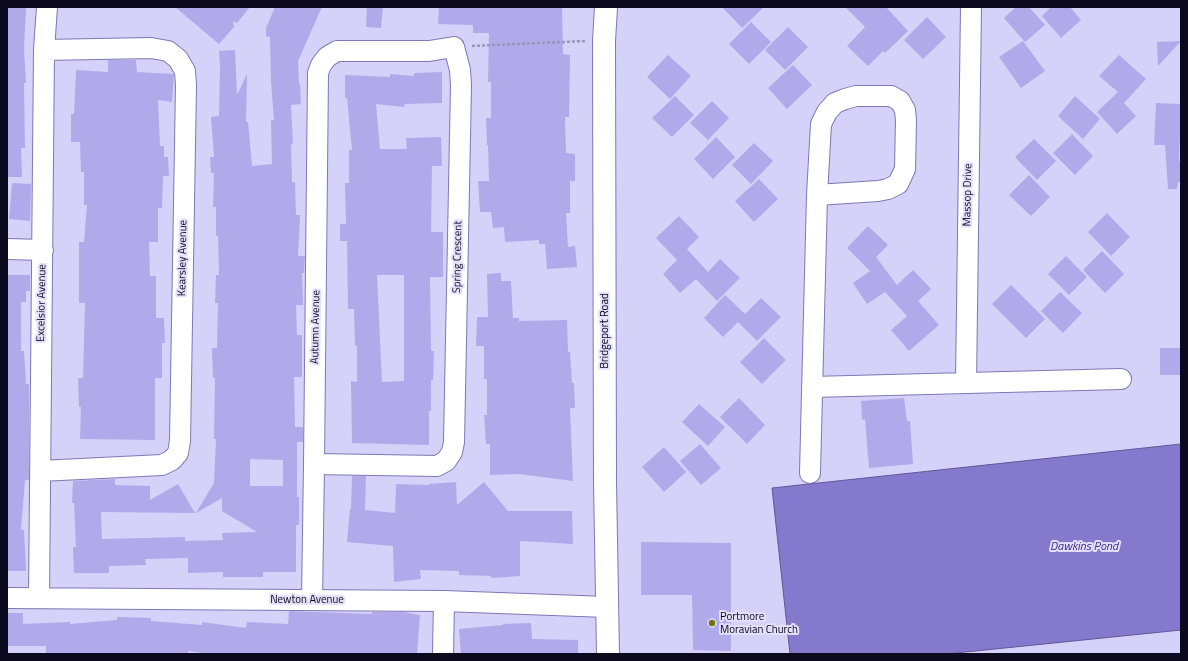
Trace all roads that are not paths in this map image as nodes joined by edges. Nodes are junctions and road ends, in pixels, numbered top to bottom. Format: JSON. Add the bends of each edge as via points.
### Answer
{"nodes":[{"id":1,"x":47,"y":7,"type":"edge"},
{"id":2,"x":606,"y":7,"type":"edge"},
{"id":3,"x":971,"y":7,"type":"edge"},
{"id":4,"x":454,"y":47,"type":"joint"},
{"id":5,"x":44,"y":50,"type":"junction"},
{"id":6,"x":817,"y":195,"type":"junction"},
{"id":7,"x":7,"y":249,"type":"edge"},
{"id":8,"x":43,"y":250,"type":"junction"},
{"id":9,"x":1121,"y":379,"type":"dead end"},
{"id":10,"x":966,"y":383,"type":"junction"},
{"id":11,"x":812,"y":387,"type":"junction"},
{"id":12,"x":314,"y":464,"type":"junction"},
{"id":13,"x":40,"y":471,"type":"junction"},
{"id":14,"x":810,"y":473,"type":"dead end"},
{"id":15,"x":7,"y":598,"type":"edge"},
{"id":16,"x":39,"y":598,"type":"junction"},
{"id":17,"x":312,"y":600,"type":"junction"},
{"id":18,"x":444,"y":601,"type":"junction"},
{"id":19,"x":607,"y":607,"type":"junction"},
{"id":20,"x":443,"y":654,"type":"edge"},
{"id":21,"x":608,"y":654,"type":"edge"}],
"edges":[{"from":1,"to":5,"type":"street","name":"Excelsior Avenue"},
{"from":2,"to":19,"type":"main road","name":"Bridgeport Road","via":[[604,40]]},
{"from":3,"to":10,"type":"street","name":"Massop Drive"},
{"from":4,"to":12,"type":"street","name":"Autumn Avenue","via":[[429,51],[337,51],[327,57],[318,73]]},
{"from":4,"to":12,"type":"street","name":"Spring Crescent","via":[[462,85],[452,452],[446,461],[437,466]]},
{"from":5,"to":8,"type":"street","name":"Excelsior Avenue"},
{"from":5,"to":13,"type":"street","name":"Kearsley Avenue","via":[[151,48],[168,51],[178,59],[185,71],[186,85],[178,453],[162,465]]},
{"from":6,"to":6,"type":"street","via":[[878,191],[898,184],[905,169],[906,120],[905,110],[900,101],[891,96],[856,96],[835,103],[827,112],[821,124]]},
{"from":6,"to":11,"type":"street"},
{"from":7,"to":8,"type":"street"},
{"from":8,"to":13,"type":"street","name":"Excelsior Avenue"},
{"from":9,"to":10,"type":"street"},
{"from":10,"to":11,"type":"street"},
{"from":11,"to":14,"type":"street"},
{"from":12,"to":17,"type":"street","name":"Autumn Avenue"},
{"from":13,"to":16,"type":"street","name":"Excelsior Avenue"},
{"from":15,"to":16,"type":"street","name":"Newton Avenue"},
{"from":16,"to":17,"type":"street","name":"Newton Avenue"},
{"from":17,"to":18,"type":"street","name":"Newton Avenue"},
{"from":18,"to":19,"type":"street","name":"Newton Avenue"},
{"from":18,"to":20,"type":"street"},
{"from":19,"to":21,"type":"main road","name":"Bridgeport Road"}]}
